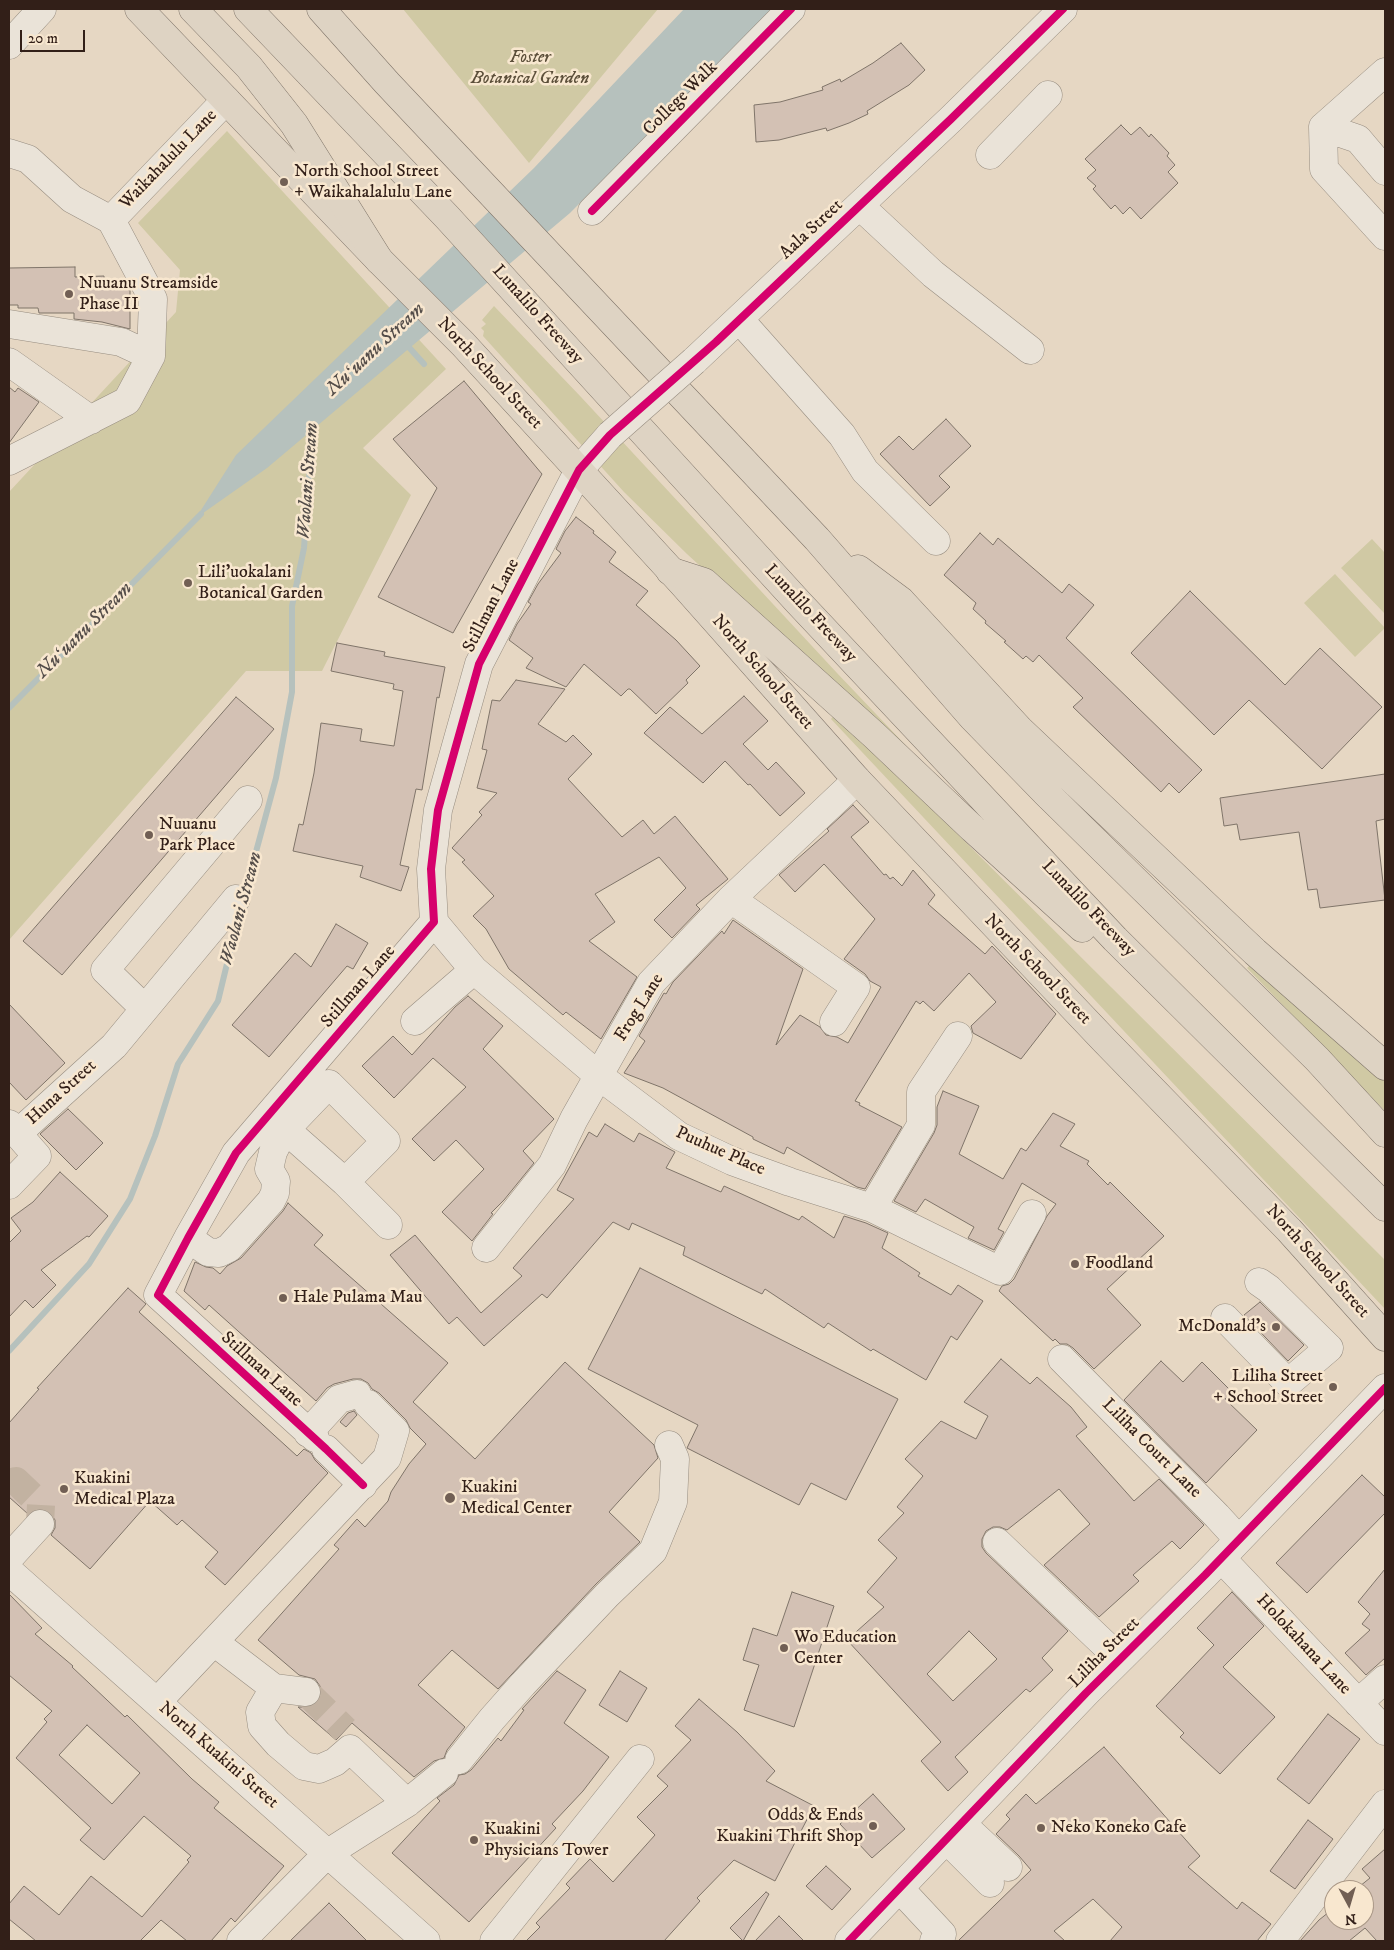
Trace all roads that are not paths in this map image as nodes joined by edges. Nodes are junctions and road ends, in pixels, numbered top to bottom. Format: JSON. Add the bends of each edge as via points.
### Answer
{"nodes":[{"id":1,"x":42,"y":9,"type":"edge"},
{"id":2,"x":139,"y":9,"type":"edge"},
{"id":3,"x":193,"y":9,"type":"edge"},
{"id":4,"x":248,"y":9,"type":"edge"},
{"id":5,"x":321,"y":9,"type":"edge"},
{"id":6,"x":791,"y":9,"type":"edge"},
{"id":7,"x":1063,"y":9,"type":"edge"},
{"id":8,"x":9,"y":45,"type":"edge"},
{"id":9,"x":1385,"y":72,"type":"edge"},
{"id":10,"x":1048,"y":95,"type":"dead end"},
{"id":11,"x":226,"y":100,"type":"junction"},
{"id":12,"x":1323,"y":126,"type":"junction"},
{"id":13,"x":9,"y":153,"type":"edge"},
{"id":14,"x":990,"y":155,"type":"dead end"},
{"id":15,"x":1385,"y":170,"type":"edge"},
{"id":16,"x":860,"y":206,"type":"junction"},
{"id":17,"x":592,"y":210,"type":"dead end"},
{"id":18,"x":111,"y":220,"type":"junction"},
{"id":19,"x":1385,"y":236,"type":"edge"},
{"id":20,"x":383,"y":264,"type":"junction"},
{"id":21,"x":739,"y":320,"type":"junction"},
{"id":22,"x":9,"y":324,"type":"edge"},
{"id":23,"x":1030,"y":350,"type":"dead end"},
{"id":24,"x":151,"y":356,"type":"junction"},
{"id":25,"x":9,"y":362,"type":"edge"},
{"id":26,"x":91,"y":420,"type":"junction"},
{"id":27,"x":9,"y":461,"type":"edge"},
{"id":28,"x":578,"y":470,"type":"junction"},
{"id":29,"x":817,"y":539,"type":"junction"},
{"id":30,"x":936,"y":541,"type":"dead end"},
{"id":31,"x":670,"y":570,"type":"junction"},
{"id":32,"x":857,"y":780,"type":"junction"},
{"id":33,"x":248,"y":800,"type":"dead end"},
{"id":34,"x":236,"y":899,"type":"dead end"},
{"id":35,"x":731,"y":899,"type":"junction"},
{"id":36,"x":434,"y":922,"type":"junction"},
{"id":37,"x":474,"y":970,"type":"junction"},
{"id":38,"x":144,"y":1008,"type":"junction"},
{"id":39,"x":416,"y":1021,"type":"dead end"},
{"id":40,"x":834,"y":1022,"type":"dead end"},
{"id":41,"x":958,"y":1036,"type":"dead end"},
{"id":42,"x":1385,"y":1066,"type":"edge"},
{"id":43,"x":599,"y":1076,"type":"junction"},
{"id":44,"x":14,"y":1129,"type":"edge"},
{"id":45,"x":286,"y":1130,"type":"junction"},
{"id":46,"x":1385,"y":1133,"type":"edge"},
{"id":47,"x":1327,"y":1149,"type":"junction"},
{"id":48,"x":236,"y":1153,"type":"junction"},
{"id":49,"x":269,"y":1169,"type":"junction"},
{"id":50,"x":344,"y":1182,"type":"junction"},
{"id":51,"x":9,"y":1185,"type":"edge"},
{"id":52,"x":872,"y":1208,"type":"junction"},
{"id":53,"x":1385,"y":1208,"type":"edge"},
{"id":54,"x":1032,"y":1214,"type":"dead end"},
{"id":55,"x":388,"y":1225,"type":"dead end"},
{"id":56,"x":188,"y":1238,"type":"junction"},
{"id":57,"x":486,"y":1248,"type":"dead end"},
{"id":58,"x":1259,"y":1282,"type":"dead end"},
{"id":59,"x":1225,"y":1318,"type":"dead end"},
{"id":60,"x":1385,"y":1336,"type":"edge"},
{"id":61,"x":1062,"y":1360,"type":"dead end"},
{"id":62,"x":1385,"y":1388,"type":"edge"},
{"id":63,"x":316,"y":1440,"type":"junction"},
{"id":64,"x":669,"y":1445,"type":"dead end"},
{"id":65,"x":363,"y":1484,"type":"junction"},
{"id":66,"x":40,"y":1524,"type":"dead end"},
{"id":67,"x":997,"y":1542,"type":"dead end"},
{"id":68,"x":1230,"y":1548,"type":"junction"},
{"id":69,"x":9,"y":1558,"type":"edge"},
{"id":70,"x":9,"y":1571,"type":"edge"},
{"id":71,"x":214,"y":1642,"type":"junction"},
{"id":72,"x":1120,"y":1659,"type":"junction"},
{"id":73,"x":1385,"y":1679,"type":"edge"},
{"id":74,"x":274,"y":1688,"type":"junction"},
{"id":75,"x":306,"y":1692,"type":"tunnel mouth"},
{"id":76,"x":157,"y":1702,"type":"junction"},
{"id":77,"x":1358,"y":1703,"type":"junction"},
{"id":78,"x":1385,"y":1731,"type":"edge"},
{"id":79,"x":640,"y":1759,"type":"dead end"},
{"id":80,"x":407,"y":1803,"type":"junction"},
{"id":81,"x":1385,"y":1804,"type":"edge"},
{"id":82,"x":955,"y":1832,"type":"junction"},
{"id":83,"x":328,"y":1853,"type":"junction"},
{"id":84,"x":999,"y":1875,"type":"dead end"},
{"id":85,"x":900,"y":1889,"type":"junction"},
{"id":86,"x":241,"y":1941,"type":"edge"},
{"id":87,"x":426,"y":1941,"type":"edge"},
{"id":88,"x":494,"y":1941,"type":"edge"},
{"id":89,"x":849,"y":1941,"type":"edge"},
{"id":90,"x":934,"y":1941,"type":"edge"},
{"id":91,"x":1280,"y":1941,"type":"edge"}],
"edges":[{"from":1,"to":8,"type":"street"},
{"from":2,"to":11,"type":"main road","name":"North School Street"},
{"from":3,"to":20,"type":"main road","via":[[249,67],[294,124]]},
{"from":4,"to":47,"type":"main road","name":"Lunalilo Freeway","via":[[447,217],[798,602],[1115,939]]},
{"from":5,"to":29,"type":"main road","via":[[556,264]]},
{"from":6,"to":17,"type":"street","name":"College Walk"},
{"from":7,"to":16,"type":"street","name":"Aala Street"},
{"from":9,"to":12,"type":"street"},
{"from":10,"to":14,"type":"street"},
{"from":11,"to":18,"type":"street","name":"Waikahalulu Lane"},
{"from":11,"to":20,"type":"main road","name":"North School Street"},
{"from":12,"to":15,"type":"street","via":[[1358,139]]},
{"from":12,"to":19,"type":"street","via":[[1324,169]]},
{"from":13,"to":18,"type":"street","via":[[28,159],[72,199]]},
{"from":16,"to":21,"type":"street","name":"Aala Street"},
{"from":16,"to":23,"type":"street","via":[[933,274]]},
{"from":18,"to":24,"type":"street","name":"Waikahalulu Lane","via":[[153,299]]},
{"from":20,"to":28,"type":"main road","name":"North School Street","via":[[463,344]]},
{"from":21,"to":28,"type":"street","name":"Aala Street","bridge":true,"via":[[610,436]]},
{"from":21,"to":30,"type":"street","via":[[842,435],[865,471]]},
{"from":22,"to":24,"type":"street","via":[[121,342]]},
{"from":24,"to":26,"type":"street","name":"Waikahalulu Lane","via":[[127,401]]},
{"from":25,"to":26,"type":"street"},
{"from":26,"to":27,"type":"street","name":"Waikahalulu Lane"},
{"from":28,"to":31,"type":"main road","name":"North School Street"},
{"from":28,"to":36,"type":"street","name":"Stillman Lane","via":[[479,664],[438,810],[431,869]]},
{"from":29,"to":42,"type":"main road","via":[[901,602],[1020,730],[1255,952]]},
{"from":29,"to":46,"type":"main road","via":[[973,718],[1316,1059]]},
{"from":31,"to":32,"type":"main road","name":"North School Street"},
{"from":31,"to":47,"type":"main road","via":[[704,582]]},
{"from":32,"to":35,"type":"street","name":"Frog Lane"},
{"from":32,"to":60,"type":"main road","name":"North School Street","via":[[1289,1230]]},
{"from":33,"to":38,"type":"street","via":[[105,970]]},
{"from":34,"to":38,"type":"street","name":"Huna Street"},
{"from":35,"to":40,"type":"street","via":[[856,987]]},
{"from":35,"to":43,"type":"street","name":"Frog Lane","via":[[651,982]]},
{"from":36,"to":37,"type":"street","name":"Puuhue Place"},
{"from":36,"to":48,"type":"street","name":"Stillman Lane"},
{"from":37,"to":39,"type":"street"},
{"from":37,"to":43,"type":"street","name":"Puuhue Place"},
{"from":38,"to":44,"type":"street","name":"Huna Street","via":[[114,1046]]},
{"from":41,"to":52,"type":"street","via":[[921,1092],[921,1126]]},
{"from":43,"to":52,"type":"street","name":"Puuhue Place","via":[[679,1136],[732,1161]]},
{"from":43,"to":57,"type":"street","name":"Frog Lane","via":[[552,1165]]},
{"from":44,"to":51,"type":"street","name":"Huna Street","via":[[37,1156]]},
{"from":45,"to":49,"type":"street","via":[[273,1152]]},
{"from":45,"to":50,"type":"street"},
{"from":45,"to":50,"type":"street","via":[[329,1084],[386,1141]]},
{"from":47,"to":53,"type":"main road","name":"Lunalilo Freeway"},
{"from":48,"to":49,"type":"street"},
{"from":48,"to":56,"type":"street","name":"Stillman Lane"},
{"from":49,"to":56,"type":"street","via":[[276,1181],[271,1201],[229,1248],[219,1253],[208,1252]]},
{"from":50,"to":55,"type":"street"},
{"from":52,"to":54,"type":"street","name":"Puuhue Place","via":[[1000,1271]]},
{"from":56,"to":63,"type":"street","name":"Stillman Lane","via":[[158,1295]]},
{"from":58,"to":59,"type":"street","via":[[1329,1348],[1288,1383]]},
{"from":61,"to":68,"type":"street","name":"Liliha Court Lane","via":[[1217,1516]]},
{"from":62,"to":68,"type":"street","name":"Liliha Street"},
{"from":63,"to":65,"type":"street","name":"Stillman Lane"},
{"from":63,"to":65,"type":"street","via":[[339,1399],[362,1399],[395,1431],[387,1458]]},
{"from":64,"to":80,"type":"street","via":[[675,1459],[673,1502],[653,1551],[523,1684],[452,1767]]},
{"from":65,"to":71,"type":"street"},
{"from":66,"to":69,"type":"street"},
{"from":67,"to":72,"type":"street"},
{"from":68,"to":72,"type":"street","name":"Liliha Street"},
{"from":68,"to":77,"type":"street","name":"Holokahana Lane"},
{"from":70,"to":76,"type":"street","name":"North Kuakini Street"},
{"from":71,"to":74,"type":"street"},
{"from":71,"to":76,"type":"street"},
{"from":72,"to":82,"type":"street","name":"Liliha Street"},
{"from":73,"to":77,"type":"street"},
{"from":74,"to":75,"type":"street"},
{"from":74,"to":80,"type":"street","via":[[260,1712],[262,1726],[278,1744],[304,1766],[319,1769],[335,1762],[348,1740]]},
{"from":76,"to":83,"type":"street","name":"North Kuakini Street"},
{"from":77,"to":78,"type":"street","name":"Holokahana Lane"},
{"from":79,"to":88,"type":"street"},
{"from":80,"to":83,"type":"street"},
{"from":81,"to":91,"type":"street"},
{"from":82,"to":84,"type":"street"},
{"from":82,"to":85,"type":"street","name":"Liliha Street"},
{"from":83,"to":86,"type":"street"},
{"from":83,"to":87,"type":"street","name":"North Kuakini Street"},
{"from":85,"to":89,"type":"street","name":"Liliha Street"},
{"from":85,"to":90,"type":"street","via":[[942,1934]]}]}
